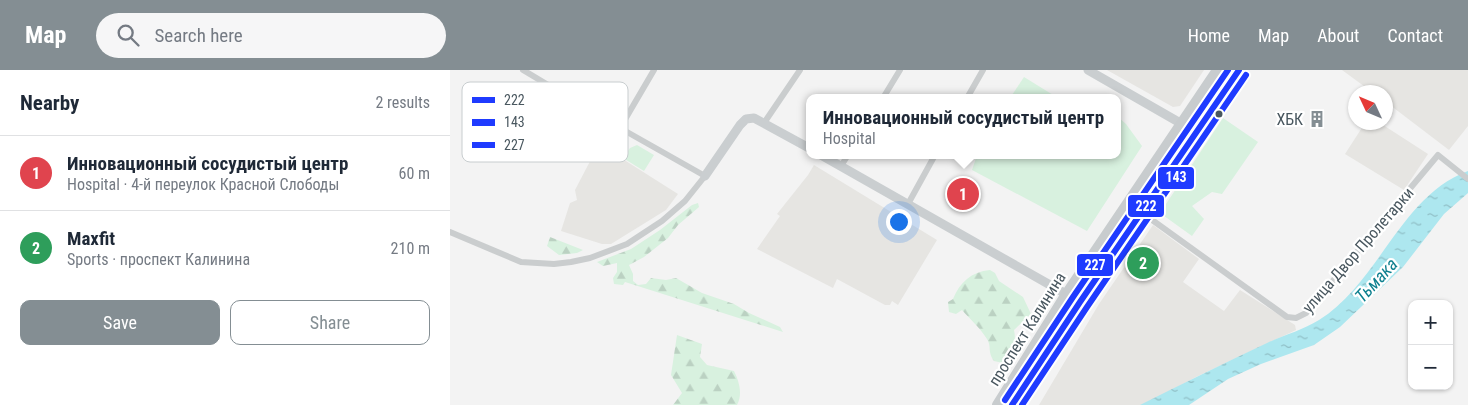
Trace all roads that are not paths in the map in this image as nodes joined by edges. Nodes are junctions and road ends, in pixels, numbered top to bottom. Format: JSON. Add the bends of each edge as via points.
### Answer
{"nodes":[{"id":1,"x":523,"y":70,"type":"edge"},
{"id":2,"x":654,"y":70,"type":"edge"},
{"id":3,"x":800,"y":70,"type":"edge"},
{"id":4,"x":900,"y":70,"type":"edge"},
{"id":5,"x":982,"y":70,"type":"edge"},
{"id":6,"x":1088,"y":70,"type":"edge"},
{"id":7,"x":1217,"y":70,"type":"edge"},
{"id":8,"x":1239,"y":70,"type":"edge"},
{"id":9,"x":534,"y":73,"type":"edge"},
{"id":10,"x":548,"y":82,"type":"edge"},
{"id":11,"x":885,"y":94,"type":"edge"},
{"id":12,"x":969,"y":94,"type":"edge"},
{"id":13,"x":628,"y":114,"type":"edge"},
{"id":14,"x":764,"y":123,"type":"junction"},
{"id":15,"x":1180,"y":123,"type":"junction"},
{"id":16,"x":1196,"y":132,"type":"junction"},
{"id":17,"x":628,"y":133,"type":"edge"},
{"id":18,"x":806,"y":146,"type":"edge"},
{"id":19,"x":829,"y":159,"type":"edge"},
{"id":20,"x":845,"y":159,"type":"edge"},
{"id":21,"x":933,"y":159,"type":"edge"},
{"id":22,"x":841,"y":166,"type":"junction"},
{"id":23,"x":705,"y":176,"type":"junction"},
{"id":24,"x":1468,"y":179,"type":"edge"},
{"id":25,"x":1133,"y":193,"type":"junction"},
{"id":26,"x":908,"y":204,"type":"junction"},
{"id":27,"x":1141,"y":212,"type":"junction"},
{"id":28,"x":450,"y":232,"type":"edge"},
{"id":29,"x":1066,"y":294,"type":"junction"},
{"id":30,"x":1074,"y":311,"type":"junction"},
{"id":31,"x":997,"y":405,"type":"edge"},
{"id":32,"x":1012,"y":405,"type":"edge"}],
"edges":[{"from":1,"to":9,"type":"street"},
{"from":2,"to":13,"type":"street"},
{"from":3,"to":14,"type":"street"},
{"from":4,"to":11,"type":"street"},
{"from":5,"to":12,"type":"street"},
{"from":6,"to":15,"type":"street"},
{"from":7,"to":15,"type":"main road","name":"проспект Калинина"},
{"from":8,"to":16,"type":"main road","name":"проспект Калинина"},
{"from":9,"to":10,"type":"street"},
{"from":14,"to":18,"type":"street"},
{"from":14,"to":23,"type":"street","via":[[754,118],[742,122]]},
{"from":15,"to":16,"type":"street"},
{"from":15,"to":25,"type":"main road","name":"проспект Калинина"},
{"from":16,"to":27,"type":"main road","name":"проспект Калинина"},
{"from":17,"to":23,"type":"street"},
{"from":19,"to":22,"type":"street"},
{"from":20,"to":22,"type":"street"},
{"from":21,"to":26,"type":"street"},
{"from":22,"to":26,"type":"street"},
{"from":23,"to":28,"type":"street","via":[[686,201],[628,244],[571,262],[521,262]]},
{"from":24,"to":27,"type":"street","name":"улица Двор Пролетарки","via":[[1438,155],[1323,294],[1306,313],[1296,318],[1287,317]]},
{"from":25,"to":27,"type":"main road"},
{"from":25,"to":29,"type":"main road","name":"проспект Калинина"},
{"from":26,"to":29,"type":"street"},
{"from":27,"to":30,"type":"main road","name":"проспект Калинина"},
{"from":29,"to":30,"type":"main road","via":[[1073,300]]},
{"from":29,"to":31,"type":"main road","name":"проспект Калинина"},
{"from":30,"to":32,"type":"main road","name":"проспект Калинина"}]}
